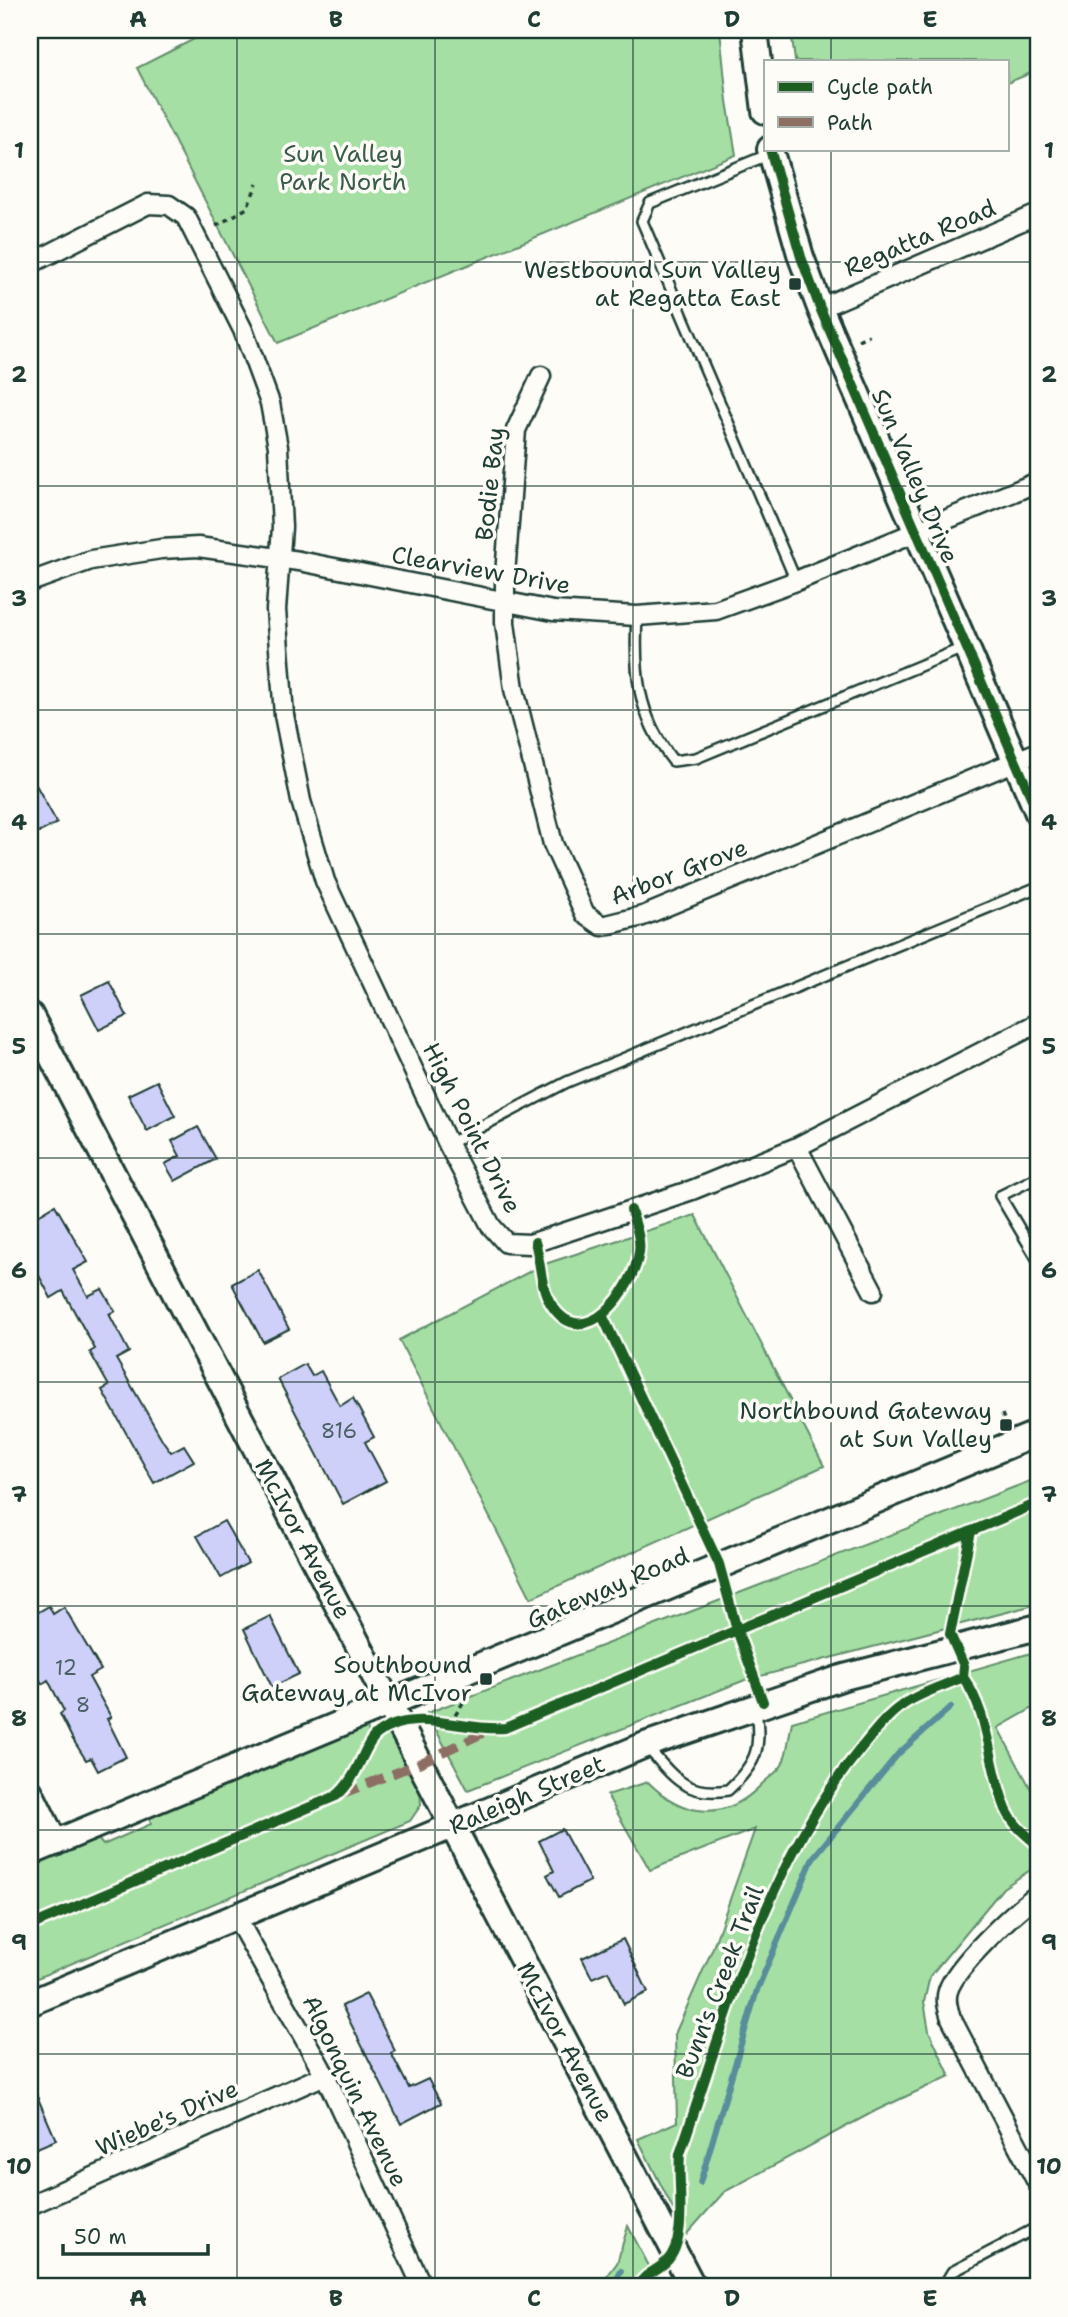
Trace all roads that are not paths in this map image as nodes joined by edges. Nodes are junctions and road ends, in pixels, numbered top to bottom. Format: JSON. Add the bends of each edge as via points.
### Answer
{"nodes":[{"id":1,"x":755,"y":30,"type":"edge"},
{"id":2,"x":764,"y":103,"type":"edge"},
{"id":3,"x":770,"y":151,"type":"edge"},
{"id":4,"x":1038,"y":214,"type":"edge"},
{"id":5,"x":30,"y":264,"type":"edge"},
{"id":6,"x":820,"y":308,"type":"junction"},
{"id":7,"x":541,"y":376,"type":"dead end"},
{"id":8,"x":1038,"y":482,"type":"edge"},
{"id":9,"x":917,"y":532,"type":"junction"},
{"id":10,"x":279,"y":560,"type":"junction"},
{"id":11,"x":796,"y":581,"type":"junction"},
{"id":12,"x":30,"y":582,"type":"edge"},
{"id":13,"x":505,"y":603,"type":"junction"},
{"id":14,"x":637,"y":616,"type":"junction"},
{"id":15,"x":965,"y":648,"type":"junction"},
{"id":16,"x":1038,"y":751,"type":"edge"},
{"id":17,"x":1015,"y":761,"type":"junction"},
{"id":18,"x":1038,"y":813,"type":"edge"},
{"id":19,"x":1038,"y":887,"type":"edge"},
{"id":20,"x":30,"y":1015,"type":"edge"},
{"id":21,"x":1038,"y":1023,"type":"edge"},
{"id":22,"x":448,"y":1144,"type":"junction"},
{"id":23,"x":797,"y":1147,"type":"junction"},
{"id":24,"x":1038,"y":1177,"type":"edge"},
{"id":25,"x":1038,"y":1260,"type":"edge"},
{"id":26,"x":873,"y":1291,"type":"dead end"},
{"id":27,"x":1038,"y":1433,"type":"edge"},
{"id":28,"x":1038,"y":1627,"type":"edge"},
{"id":29,"x":389,"y":1703,"type":"junction"},
{"id":30,"x":755,"y":1705,"type":"junction"},
{"id":31,"x":645,"y":1745,"type":"junction"},
{"id":32,"x":30,"y":1793,"type":"edge"},
{"id":33,"x":452,"y":1826,"type":"junction"},
{"id":34,"x":55,"y":1843,"type":"junction"},
{"id":35,"x":30,"y":1853,"type":"edge"},
{"id":36,"x":1038,"y":1895,"type":"edge"},
{"id":37,"x":236,"y":1917,"type":"junction"},
{"id":38,"x":30,"y":2003,"type":"edge"},
{"id":39,"x":325,"y":2075,"type":"junction"},
{"id":40,"x":1038,"y":2184,"type":"edge"},
{"id":41,"x":30,"y":2205,"type":"edge"},
{"id":42,"x":1038,"y":2227,"type":"edge"},
{"id":43,"x":415,"y":2287,"type":"edge"},
{"id":44,"x":693,"y":2287,"type":"edge"},
{"id":45,"x":943,"y":2287,"type":"edge"}],
"edges":[{"from":1,"to":2,"type":"street"},
{"from":3,"to":6,"type":"street","name":"Sun Valley Drive"},
{"from":3,"to":11,"type":"lane","via":[[650,203],[642,221]]},
{"from":4,"to":6,"type":"street","name":"Regatta Road"},
{"from":5,"to":10,"type":"street","name":"High Point Drive","via":[[148,204],[169,205],[186,217],[243,330],[270,403],[278,447]]},
{"from":6,"to":9,"type":"street","name":"Sun Valley Drive"},
{"from":7,"to":13,"type":"street","name":"Bodie Bay","via":[[516,430]]},
{"from":8,"to":9,"type":"street","name":"Clearview Drive"},
{"from":9,"to":11,"type":"street","name":"Clearview Drive"},
{"from":9,"to":15,"type":"street","name":"Sun Valley Drive"},
{"from":10,"to":12,"type":"street","name":"Clearview Drive","via":[[233,550],[161,549],[91,560]]},
{"from":10,"to":13,"type":"street","name":"Clearview Drive"},
{"from":10,"to":22,"type":"street","name":"High Point Drive","via":[[276,610],[284,715],[301,801],[325,881]]},
{"from":11,"to":14,"type":"street","name":"Clearview Drive","via":[[716,610]]},
{"from":13,"to":14,"type":"street","name":"Clearview Drive"},
{"from":13,"to":17,"type":"street","name":"Arbor Grove","via":[[514,689],[552,844],[585,914],[602,926],[643,916]]},
{"from":14,"to":15,"type":"lane","via":[[634,663],[638,689],[658,742],[673,761],[696,758]]},
{"from":15,"to":17,"type":"street","name":"Sun Valley Drive"},
{"from":16,"to":17,"type":"street","name":"Arbor Grove"},
{"from":17,"to":18,"type":"street","name":"Sun Valley Drive"},
{"from":19,"to":22,"type":"lane","via":[[567,1082]]},
{"from":20,"to":29,"type":"street","name":"McIvor Avenue"},
{"from":21,"to":23,"type":"street","name":"High Point Drive"},
{"from":22,"to":23,"type":"street","name":"High Point Drive","via":[[498,1235],[506,1243],[530,1244],[692,1190]]},
{"from":23,"to":26,"type":"street"},
{"from":24,"to":25,"type":"lane","via":[[1000,1196]]},
{"from":27,"to":29,"type":"street","name":"Gateway Road"},
{"from":28,"to":30,"type":"street","name":"Raleigh Street"},
{"from":29,"to":33,"type":"street","name":"McIvor Avenue"},
{"from":29,"to":34,"type":"street","name":"Gateway Road"},
{"from":30,"to":31,"type":"street","name":"Raleigh Street"},
{"from":30,"to":31,"type":"lane","via":[[760,1736],[756,1754],[750,1769],[729,1790],[696,1791],[677,1780]]},
{"from":31,"to":33,"type":"street","name":"Raleigh Street"},
{"from":32,"to":34,"type":"street"},
{"from":33,"to":37,"type":"street","name":"Raleigh Street"},
{"from":33,"to":44,"type":"street","name":"McIvor Avenue"},
{"from":34,"to":35,"type":"street","name":"Gateway Road"},
{"from":36,"to":40,"type":"street","via":[[1017,1908],[951,1983],[947,2003]]},
{"from":37,"to":38,"type":"street","name":"Raleigh Street"},
{"from":37,"to":39,"type":"street","name":"Algonquin Avenue"},
{"from":39,"to":41,"type":"street","name":"Wiebe's Drive"},
{"from":39,"to":43,"type":"street","name":"Algonquin Avenue","via":[[421,2284]]},
{"from":42,"to":45,"type":"lane","via":[[952,2272]]}]}
